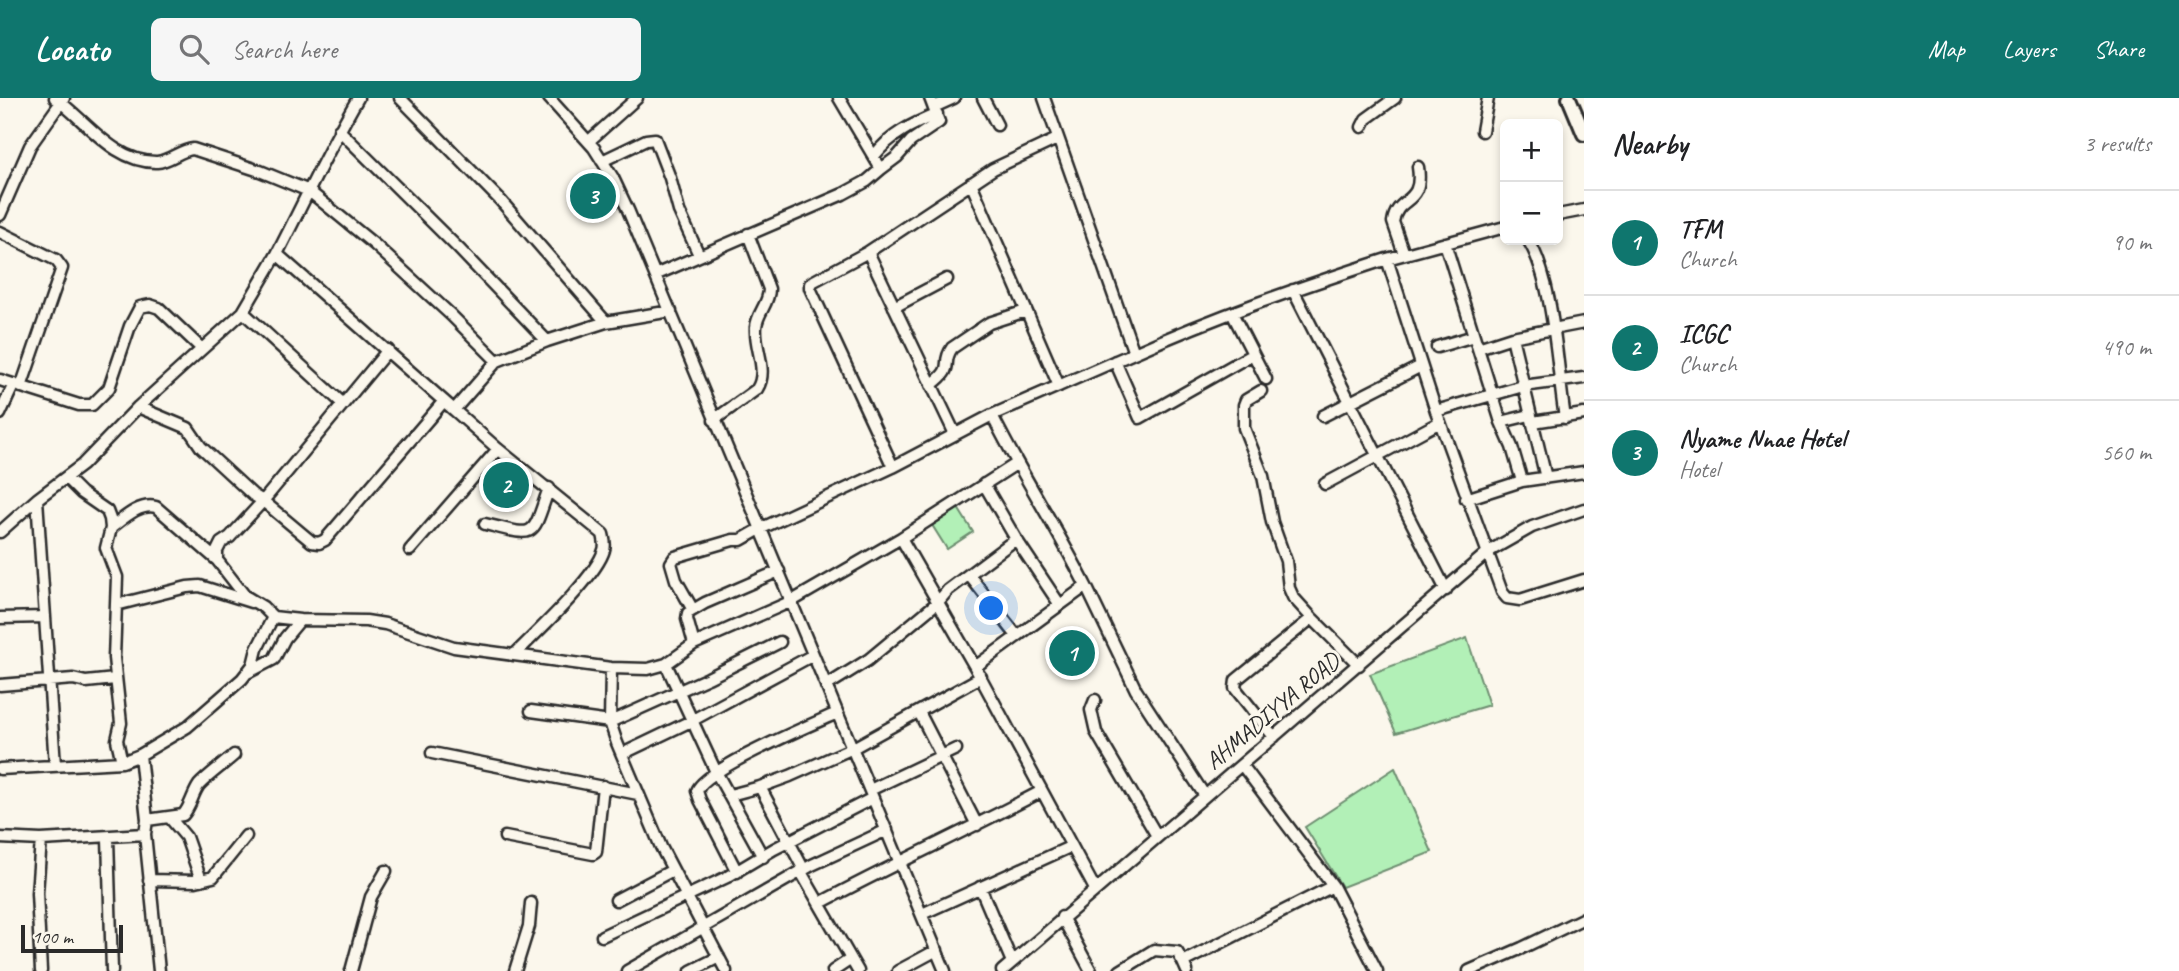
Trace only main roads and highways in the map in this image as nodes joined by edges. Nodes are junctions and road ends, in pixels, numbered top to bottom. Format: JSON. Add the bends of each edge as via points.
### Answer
{"nodes":[{"id":1,"x":1569,"y":98,"type":"edge"},
{"id":2,"x":1584,"y":134,"type":"edge"}],
"edges":[{"from":1,"to":2,"type":"main road"}]}
